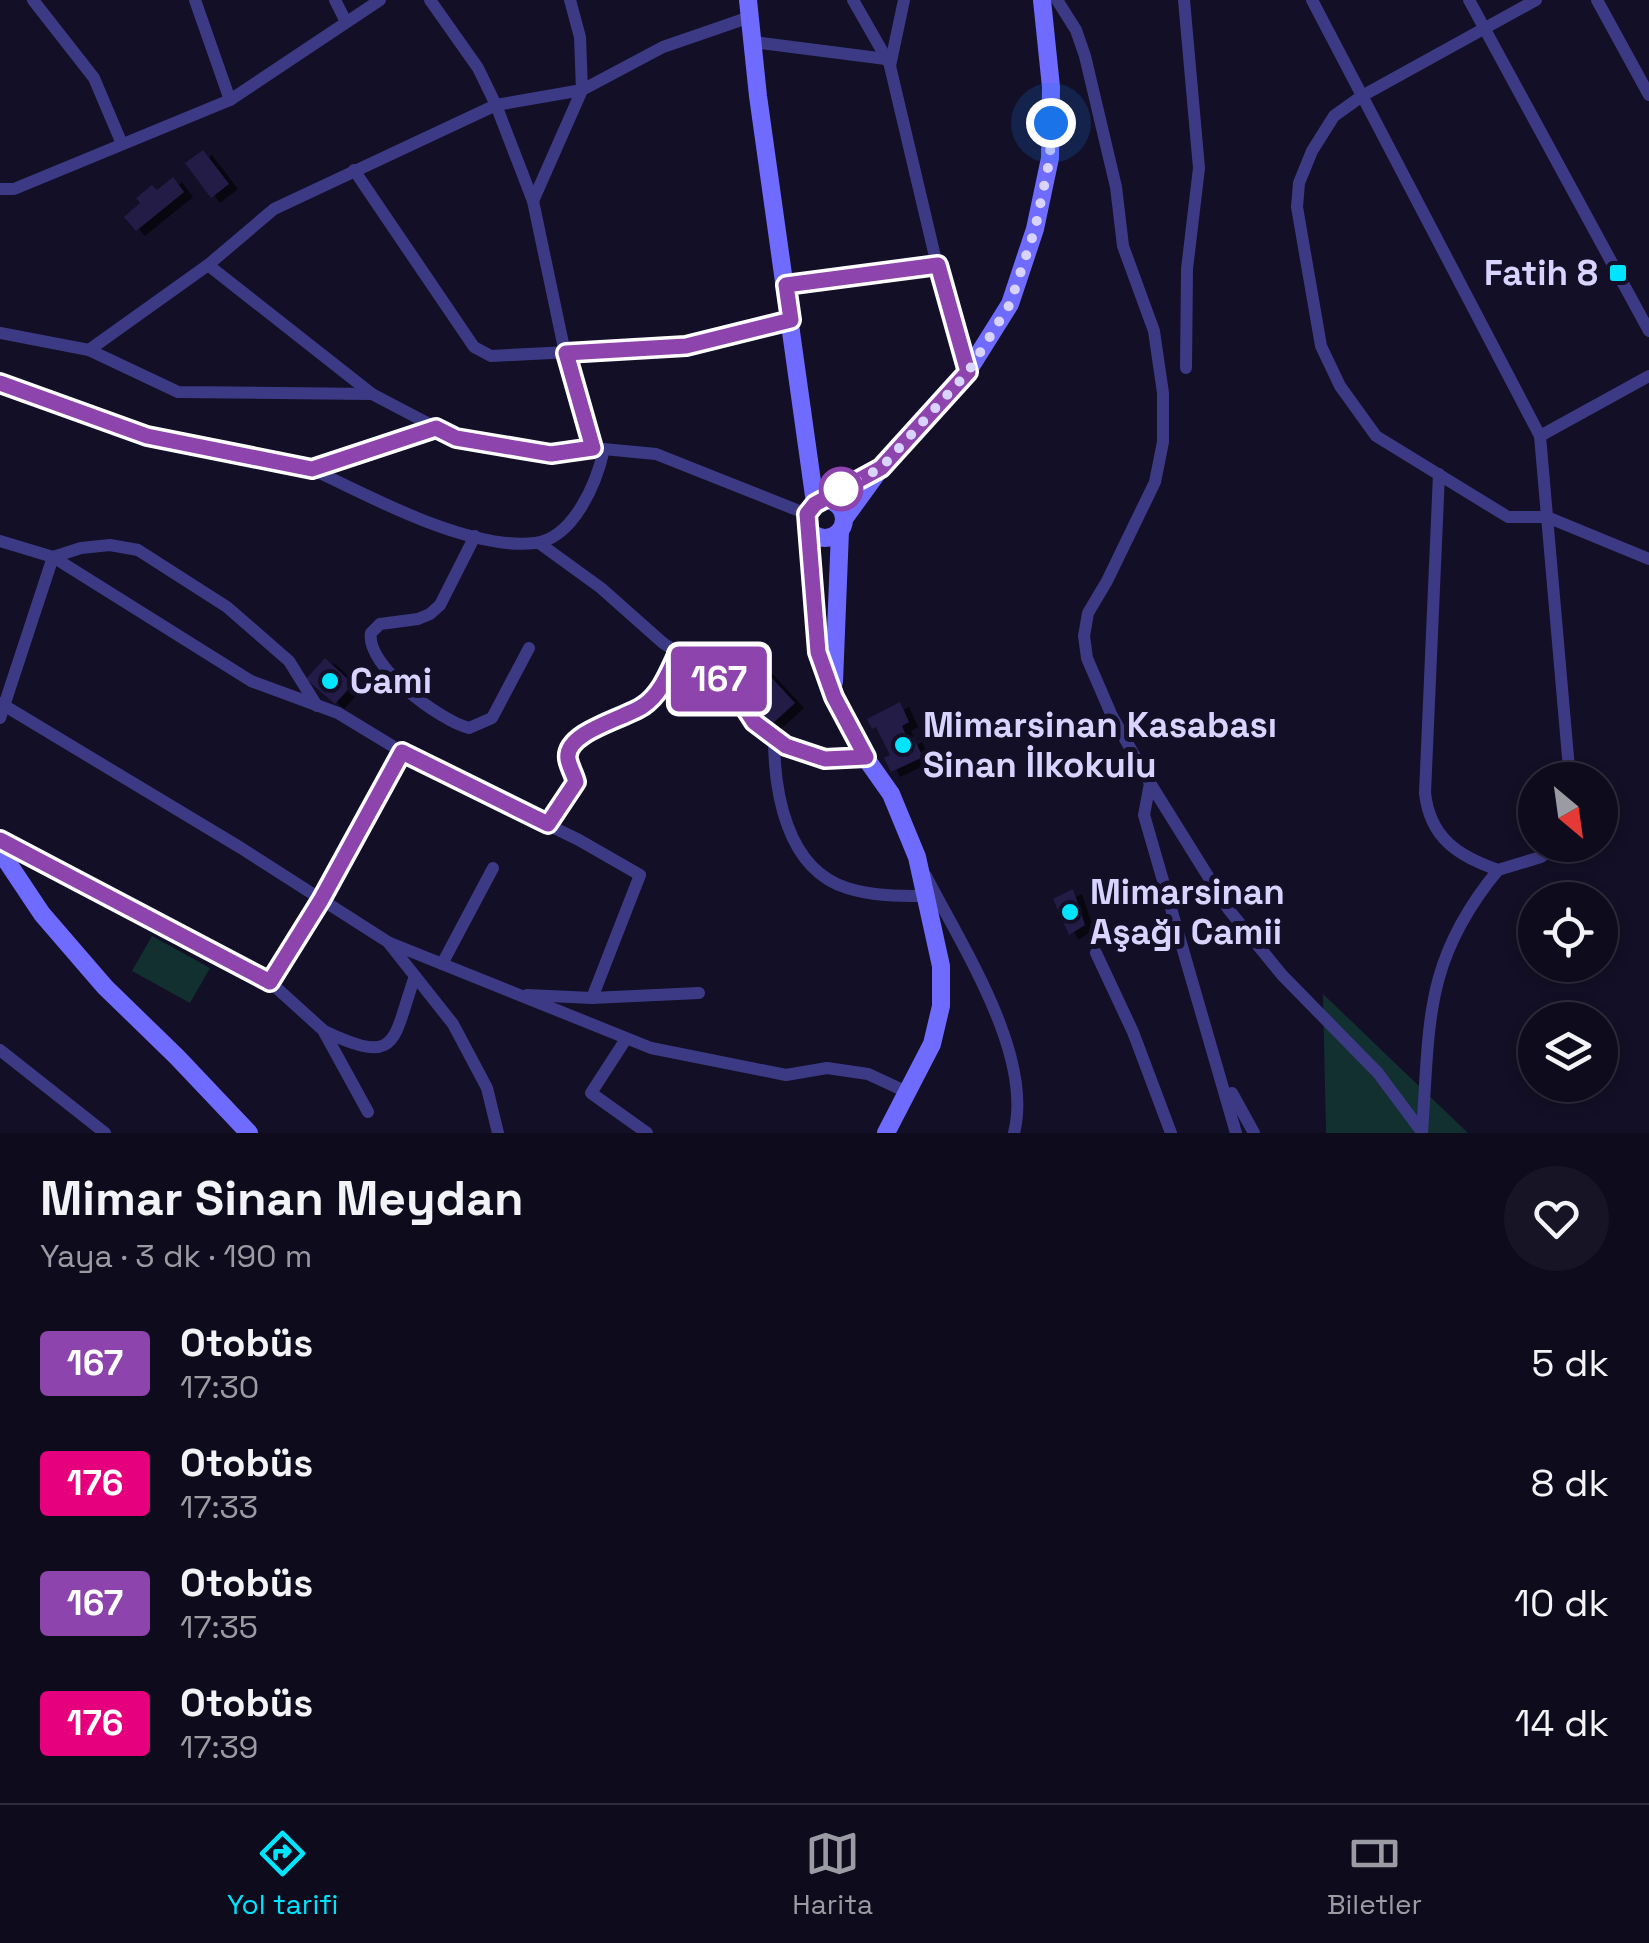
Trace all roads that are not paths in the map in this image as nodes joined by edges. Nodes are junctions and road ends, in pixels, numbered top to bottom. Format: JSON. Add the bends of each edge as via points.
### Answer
{"nodes":[{"id":1,"x":33,"y":0,"type":"edge"},
{"id":2,"x":195,"y":0,"type":"edge"},
{"id":3,"x":335,"y":0,"type":"edge"},
{"id":4,"x":380,"y":0,"type":"edge"},
{"id":5,"x":430,"y":0,"type":"edge"},
{"id":6,"x":570,"y":0,"type":"edge"},
{"id":7,"x":853,"y":0,"type":"edge"},
{"id":8,"x":904,"y":0,"type":"edge"},
{"id":9,"x":1042,"y":0,"type":"edge"},
{"id":10,"x":1057,"y":0,"type":"edge"},
{"id":11,"x":1184,"y":0,"type":"edge"},
{"id":12,"x":1312,"y":0,"type":"edge"},
{"id":13,"x":1469,"y":0,"type":"edge"},
{"id":14,"x":1536,"y":0,"type":"edge"},
{"id":15,"x":1597,"y":0,"type":"edge"},
{"id":16,"x":749,"y":8,"type":"edge"},
{"id":17,"x":346,"y":22,"type":"junction"},
{"id":18,"x":1485,"y":28,"type":"junction"},
{"id":19,"x":752,"y":42,"type":"junction"},
{"id":20,"x":888,"y":62,"type":"junction"},
{"id":21,"x":582,"y":90,"type":"junction"},
{"id":22,"x":1649,"y":95,"type":"edge"},
{"id":23,"x":1362,"y":96,"type":"junction"},
{"id":24,"x":230,"y":100,"type":"junction"},
{"id":25,"x":496,"y":105,"type":"junction"},
{"id":26,"x":122,"y":144,"type":"junction"},
{"id":27,"x":354,"y":170,"type":"junction"},
{"id":28,"x":0,"y":190,"type":"edge"},
{"id":29,"x":533,"y":201,"type":"junction"},
{"id":30,"x":208,"y":265,"type":"junction"},
{"id":31,"x":938,"y":265,"type":"junction"},
{"id":32,"x":786,"y":285,"type":"junction"},
{"id":33,"x":791,"y":320,"type":"junction"},
{"id":34,"x":1649,"y":330,"type":"edge"},
{"id":35,"x":0,"y":333,"type":"edge"},
{"id":36,"x":89,"y":350,"type":"junction"},
{"id":37,"x":566,"y":353,"type":"junction"},
{"id":38,"x":1186,"y":368,"type":"dead end"},
{"id":39,"x":968,"y":372,"type":"junction"},
{"id":40,"x":1649,"y":376,"type":"edge"},
{"id":41,"x":0,"y":383,"type":"edge"},
{"id":42,"x":372,"y":394,"type":"junction"},
{"id":43,"x":436,"y":428,"type":"junction"},
{"id":44,"x":1540,"y":436,"type":"junction"},
{"id":45,"x":598,"y":449,"type":"junction"},
{"id":46,"x":881,"y":468,"type":"junction"},
{"id":47,"x":312,"y":469,"type":"junction"},
{"id":48,"x":1439,"y":474,"type":"junction"},
{"id":49,"x":813,"y":511,"type":"junction"},
{"id":50,"x":1547,"y":518,"type":"junction"},
{"id":51,"x":842,"y":525,"type":"junction"},
{"id":52,"x":476,"y":536,"type":"junction"},
{"id":53,"x":0,"y":542,"type":"edge"},
{"id":54,"x":539,"y":543,"type":"junction"},
{"id":55,"x":53,"y":557,"type":"junction"},
{"id":56,"x":1649,"y":559,"type":"edge"},
{"id":57,"x":530,"y":648,"type":"dead end"},
{"id":58,"x":678,"y":653,"type":"junction"},
{"id":59,"x":834,"y":697,"type":"junction"},
{"id":60,"x":317,"y":706,"type":"junction"},
{"id":61,"x":2,"y":709,"type":"edge"},
{"id":62,"x":774,"y":737,"type":"junction"},
{"id":63,"x":402,"y":752,"type":"junction"},
{"id":64,"x":866,"y":757,"type":"junction"},
{"id":65,"x":1568,"y":762,"type":"edge"},
{"id":66,"x":1150,"y":784,"type":"junction"},
{"id":67,"x":548,"y":824,"type":"junction"},
{"id":68,"x":0,"y":840,"type":"edge"},
{"id":69,"x":0,"y":850,"type":"edge"},
{"id":70,"x":917,"y":857,"type":"junction"},
{"id":71,"x":1523,"y":862,"type":"edge"},
{"id":72,"x":493,"y":868,"type":"dead end"},
{"id":73,"x":1498,"y":870,"type":"junction"},
{"id":74,"x":925,"y":896,"type":"junction"},
{"id":75,"x":321,"y":900,"type":"junction"},
{"id":76,"x":388,"y":942,"type":"junction"},
{"id":77,"x":1096,"y":953,"type":"dead end"},
{"id":78,"x":442,"y":964,"type":"junction"},
{"id":79,"x":415,"y":976,"type":"junction"},
{"id":80,"x":270,"y":982,"type":"junction"},
{"id":81,"x":700,"y":992,"type":"dead end"},
{"id":82,"x":518,"y":995,"type":"junction"},
{"id":83,"x":592,"y":998,"type":"junction"},
{"id":84,"x":323,"y":1030,"type":"junction"},
{"id":85,"x":626,"y":1039,"type":"junction"},
{"id":86,"x":0,"y":1050,"type":"edge"},
{"id":87,"x":1221,"y":1074,"type":"junction"},
{"id":88,"x":907,"y":1092,"type":"junction"},
{"id":89,"x":368,"y":1112,"type":"dead end"},
{"id":90,"x":1423,"y":1116,"type":"junction"},
{"id":91,"x":105,"y":1133,"type":"edge"},
{"id":92,"x":249,"y":1133,"type":"edge"},
{"id":93,"x":498,"y":1133,"type":"edge"},
{"id":94,"x":646,"y":1133,"type":"edge"},
{"id":95,"x":886,"y":1133,"type":"edge"},
{"id":96,"x":1014,"y":1133,"type":"edge"},
{"id":97,"x":1172,"y":1133,"type":"edge"},
{"id":98,"x":1236,"y":1133,"type":"edge"},
{"id":99,"x":1254,"y":1133,"type":"edge"},
{"id":100,"x":1422,"y":1133,"type":"edge"},
{"id":101,"x":1433,"y":1133,"type":"edge"}],
"edges":[{"from":1,"to":26,"type":"street","via":[[94,78]]},
{"from":2,"to":24,"type":"street"},
{"from":3,"to":17,"type":"street"},
{"from":4,"to":17,"type":"street"},
{"from":5,"to":25,"type":"street"},
{"from":6,"to":21,"type":"street","via":[[580,36]]},
{"from":7,"to":20,"type":"street"},
{"from":8,"to":20,"type":"street"},
{"from":9,"to":39,"type":"street","via":[[1050,158],[1010,304]]},
{"from":10,"to":66,"type":"street","via":[[1085,56],[1123,246],[1161,369],[1164,430],[1155,482],[1092,601],[1084,636],[1101,692]]},
{"from":11,"to":38,"type":"street","via":[[1199,168],[1187,270]]},
{"from":12,"to":23,"type":"street"},
{"from":13,"to":18,"type":"street"},
{"from":14,"to":18,"type":"street"},
{"from":15,"to":22,"type":"street"},
{"from":16,"to":19,"type":"street"},
{"from":16,"to":21,"type":"street"},
{"from":17,"to":24,"type":"street"},
{"from":18,"to":23,"type":"street"},
{"from":18,"to":34,"type":"street"},
{"from":19,"to":20,"type":"street"},
{"from":19,"to":32,"type":"street"},
{"from":20,"to":31,"type":"street"},
{"from":21,"to":25,"type":"street"},
{"from":21,"to":29,"type":"street"},
{"from":23,"to":44,"type":"street"},
{"from":23,"to":48,"type":"street","via":[[1334,116],[1299,183],[1298,219],[1322,346],[1340,386],[1376,436]]},
{"from":24,"to":26,"type":"street"},
{"from":25,"to":27,"type":"street"},
{"from":25,"to":29,"type":"street"},
{"from":26,"to":28,"type":"street"},
{"from":27,"to":30,"type":"street","via":[[274,209]]},
{"from":27,"to":37,"type":"street","via":[[474,347],[491,356]]},
{"from":29,"to":37,"type":"street"},
{"from":30,"to":36,"type":"street"},
{"from":30,"to":42,"type":"street"},
{"from":31,"to":32,"type":"street"},
{"from":31,"to":39,"type":"street"},
{"from":32,"to":33,"type":"street"},
{"from":33,"to":37,"type":"street","via":[[686,346]]},
{"from":33,"to":49,"type":"street"},
{"from":35,"to":36,"type":"street"},
{"from":36,"to":42,"type":"street","via":[[178,392]]},
{"from":37,"to":45,"type":"street"},
{"from":39,"to":46,"type":"street"},
{"from":40,"to":44,"type":"street"},
{"from":41,"to":47,"type":"street","via":[[147,436]]},
{"from":42,"to":43,"type":"street"},
{"from":43,"to":45,"type":"street","via":[[456,438],[551,454]]},
{"from":43,"to":47,"type":"street"},
{"from":44,"to":50,"type":"street"},
{"from":45,"to":49,"type":"street","via":[[656,454]]},
{"from":45,"to":54,"type":"street","via":[[598,478],[584,505]]},
{"from":46,"to":49,"type":"street"},
{"from":46,"to":51,"type":"street"},
{"from":47,"to":52,"type":"street","via":[[400,511]]},
{"from":48,"to":50,"type":"street","via":[[1508,517]]},
{"from":48,"to":73,"type":"street","via":[[1426,805],[1434,828],[1454,851]]},
{"from":49,"to":51,"type":"street","via":[[834,502]]},
{"from":49,"to":51,"type":"street","via":[[822,538]]},
{"from":49,"to":59,"type":"street","via":[[818,652]]},
{"from":50,"to":56,"type":"street"},
{"from":50,"to":65,"type":"street"},
{"from":51,"to":59,"type":"street"},
{"from":52,"to":54,"type":"street"},
{"from":52,"to":57,"type":"street","via":[[440,605],[418,620],[380,624],[370,639],[373,651],[406,691],[469,728],[492,718]]},
{"from":53,"to":55,"type":"street"},
{"from":54,"to":58,"type":"street"},
{"from":55,"to":60,"type":"street","via":[[251,682]]},
{"from":55,"to":60,"type":"street","via":[[110,545],[138,550],[226,607],[289,661]]},
{"from":55,"to":61,"type":"street"},
{"from":58,"to":62,"type":"street","via":[[732,688],[754,722]]},
{"from":58,"to":67,"type":"street","via":[[646,704],[596,726],[570,747],[576,782]]},
{"from":59,"to":64,"type":"street"},
{"from":60,"to":63,"type":"street"},
{"from":61,"to":75,"type":"street"},
{"from":62,"to":64,"type":"street","via":[[825,759]]},
{"from":62,"to":74,"type":"street","via":[[781,809],[808,861],[845,888]]},
{"from":63,"to":67,"type":"street"},
{"from":63,"to":75,"type":"street"},
{"from":64,"to":70,"type":"street","via":[[891,794]]},
{"from":66,"to":87,"type":"street","via":[[1144,815]]},
{"from":66,"to":100,"type":"street","via":[[1244,931],[1354,1046]]},
{"from":67,"to":83,"type":"street","via":[[640,875]]},
{"from":68,"to":80,"type":"street"},
{"from":69,"to":92,"type":"street","via":[[42,914],[104,987]]},
{"from":70,"to":74,"type":"street"},
{"from":70,"to":96,"type":"street","via":[[1006,1034],[1019,1095]]},
{"from":71,"to":73,"type":"street"},
{"from":72,"to":78,"type":"street"},
{"from":73,"to":90,"type":"street","via":[[1468,910],[1439,972]]},
{"from":74,"to":88,"type":"street","via":[[941,966],[941,1006],[932,1044]]},
{"from":75,"to":76,"type":"street"},
{"from":75,"to":80,"type":"street"},
{"from":76,"to":78,"type":"street"},
{"from":76,"to":79,"type":"street"},
{"from":77,"to":97,"type":"street"},
{"from":78,"to":82,"type":"street"},
{"from":79,"to":84,"type":"street","via":[[384,1047],[371,1049]]},
{"from":79,"to":93,"type":"street","via":[[454,1024],[487,1088]]},
{"from":80,"to":84,"type":"street"},
{"from":81,"to":83,"type":"street"},
{"from":82,"to":83,"type":"street"},
{"from":82,"to":85,"type":"street"},
{"from":84,"to":89,"type":"street"},
{"from":85,"to":88,"type":"street","via":[[786,1074],[827,1068],[868,1074]]},
{"from":85,"to":94,"type":"street","via":[[591,1093]]},
{"from":86,"to":91,"type":"street"},
{"from":87,"to":98,"type":"street"},
{"from":87,"to":99,"type":"street"},
{"from":88,"to":95,"type":"street"},
{"from":90,"to":100,"type":"street"},
{"from":90,"to":101,"type":"street"}]}
